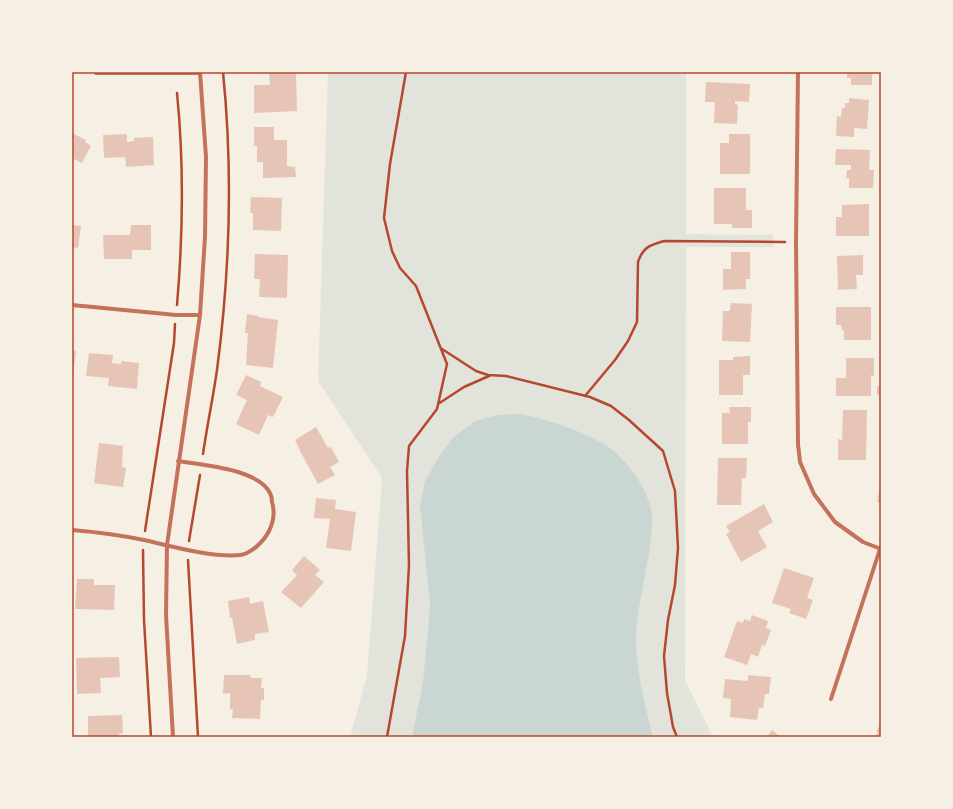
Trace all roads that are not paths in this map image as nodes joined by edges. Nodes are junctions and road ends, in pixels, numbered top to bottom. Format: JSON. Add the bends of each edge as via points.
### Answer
{"nodes":[{"id":1,"x":200,"y":72,"type":"edge"},
{"id":2,"x":798,"y":72,"type":"edge"},
{"id":3,"x":96,"y":73,"type":"dead end"},
{"id":4,"x":72,"y":305,"type":"edge"},
{"id":5,"x":200,"y":315,"type":"junction"},
{"id":6,"x":178,"y":461,"type":"junction"},
{"id":7,"x":72,"y":530,"type":"edge"},
{"id":8,"x":167,"y":546,"type":"junction"},
{"id":9,"x":880,"y":549,"type":"edge"},
{"id":10,"x":831,"y":699,"type":"dead end"},
{"id":11,"x":173,"y":737,"type":"edge"}],
"edges":[{"from":1,"to":3,"type":"street"},
{"from":1,"to":5,"type":"street","via":[[206,157],[205,237]]},
{"from":2,"to":9,"type":"street","via":[[796,242],[800,462],[814,494],[835,522],[863,542]]},
{"from":4,"to":5,"type":"street"},
{"from":5,"to":6,"type":"street"},
{"from":6,"to":8,"type":"street"},
{"from":6,"to":8,"type":"street","via":[[253,477],[270,493],[274,509],[272,524],[266,536],[254,549],[241,555],[227,556]]},
{"from":7,"to":8,"type":"street","via":[[104,533]]},
{"from":8,"to":11,"type":"street","via":[[166,615]]},
{"from":9,"to":10,"type":"street"}]}
